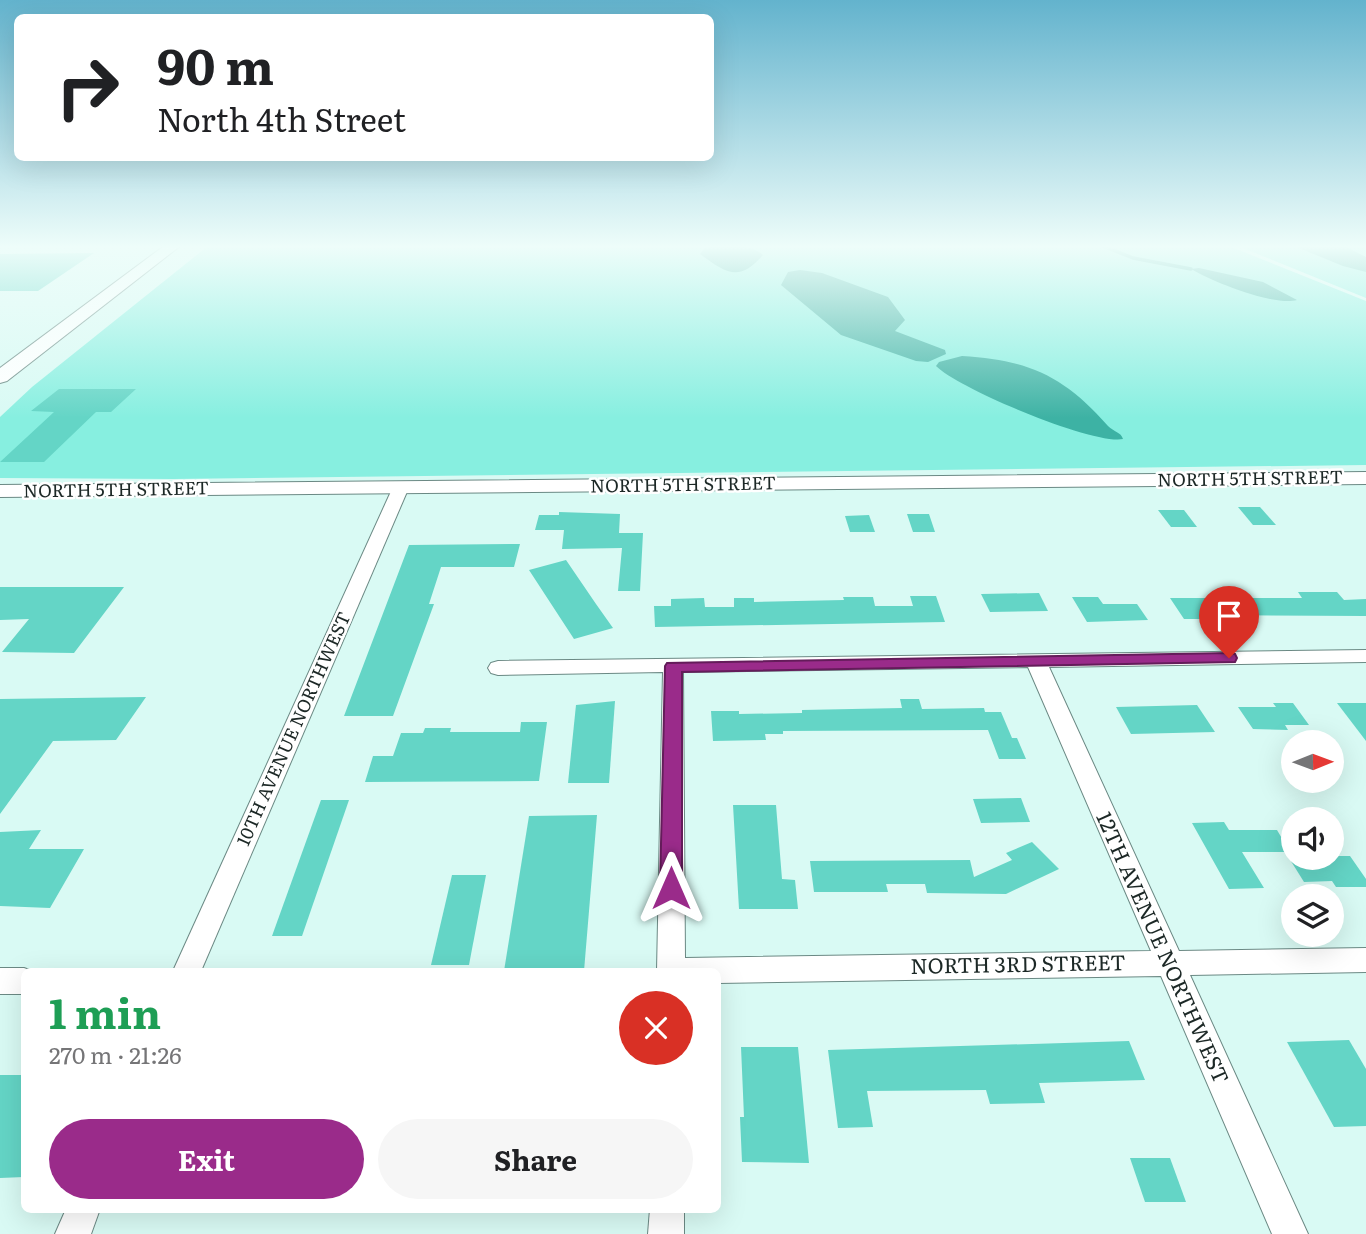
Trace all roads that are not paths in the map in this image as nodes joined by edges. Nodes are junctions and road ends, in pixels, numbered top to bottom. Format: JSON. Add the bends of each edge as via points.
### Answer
{"nodes":[{"id":1,"x":97,"y":304,"type":"edge"},
{"id":2,"x":0,"y":377,"type":"edge"},
{"id":3,"x":1366,"y":478,"type":"edge"},
{"id":4,"x":401,"y":487,"type":"junction"},
{"id":5,"x":0,"y":491,"type":"edge"},
{"id":6,"x":1366,"y":656,"type":"edge"},
{"id":7,"x":1036,"y":661,"type":"junction"},
{"id":8,"x":673,"y":666,"type":"junction"},
{"id":9,"x":498,"y":668,"type":"dead end"},
{"id":10,"x":1366,"y":960,"type":"edge"},
{"id":11,"x":1168,"y":963,"type":"junction"},
{"id":12,"x":188,"y":968,"type":"edge"},
{"id":13,"x":671,"y":968,"type":"edge"},
{"id":14,"x":721,"y":970,"type":"edge"},
{"id":15,"x":0,"y":981,"type":"edge"},
{"id":16,"x":21,"y":981,"type":"edge"},
{"id":17,"x":81,"y":1213,"type":"edge"},
{"id":18,"x":667,"y":1213,"type":"edge"},
{"id":19,"x":73,"y":1234,"type":"edge"},
{"id":20,"x":666,"y":1234,"type":"edge"},
{"id":21,"x":1290,"y":1234,"type":"edge"}],
"edges":[{"from":1,"to":2,"type":"main road"},
{"from":3,"to":4,"type":"street","name":"NORTH 5TH STREET"},
{"from":4,"to":5,"type":"street","name":"NORTH 5TH STREET"},
{"from":4,"to":12,"type":"street","name":"10TH AVENUE NORTHWEST"},
{"from":6,"to":7,"type":"street"},
{"from":7,"to":8,"type":"street"},
{"from":7,"to":11,"type":"street","name":"12TH AVENUE NORTHWEST"},
{"from":8,"to":9,"type":"street"},
{"from":8,"to":13,"type":"street"},
{"from":10,"to":11,"type":"street","name":"NORTH 3RD STREET"},
{"from":11,"to":14,"type":"street","name":"NORTH 3RD STREET"},
{"from":11,"to":21,"type":"street","name":"12TH AVENUE NORTHWEST"},
{"from":15,"to":16,"type":"street"},
{"from":17,"to":19,"type":"street"},
{"from":18,"to":20,"type":"street"}]}
